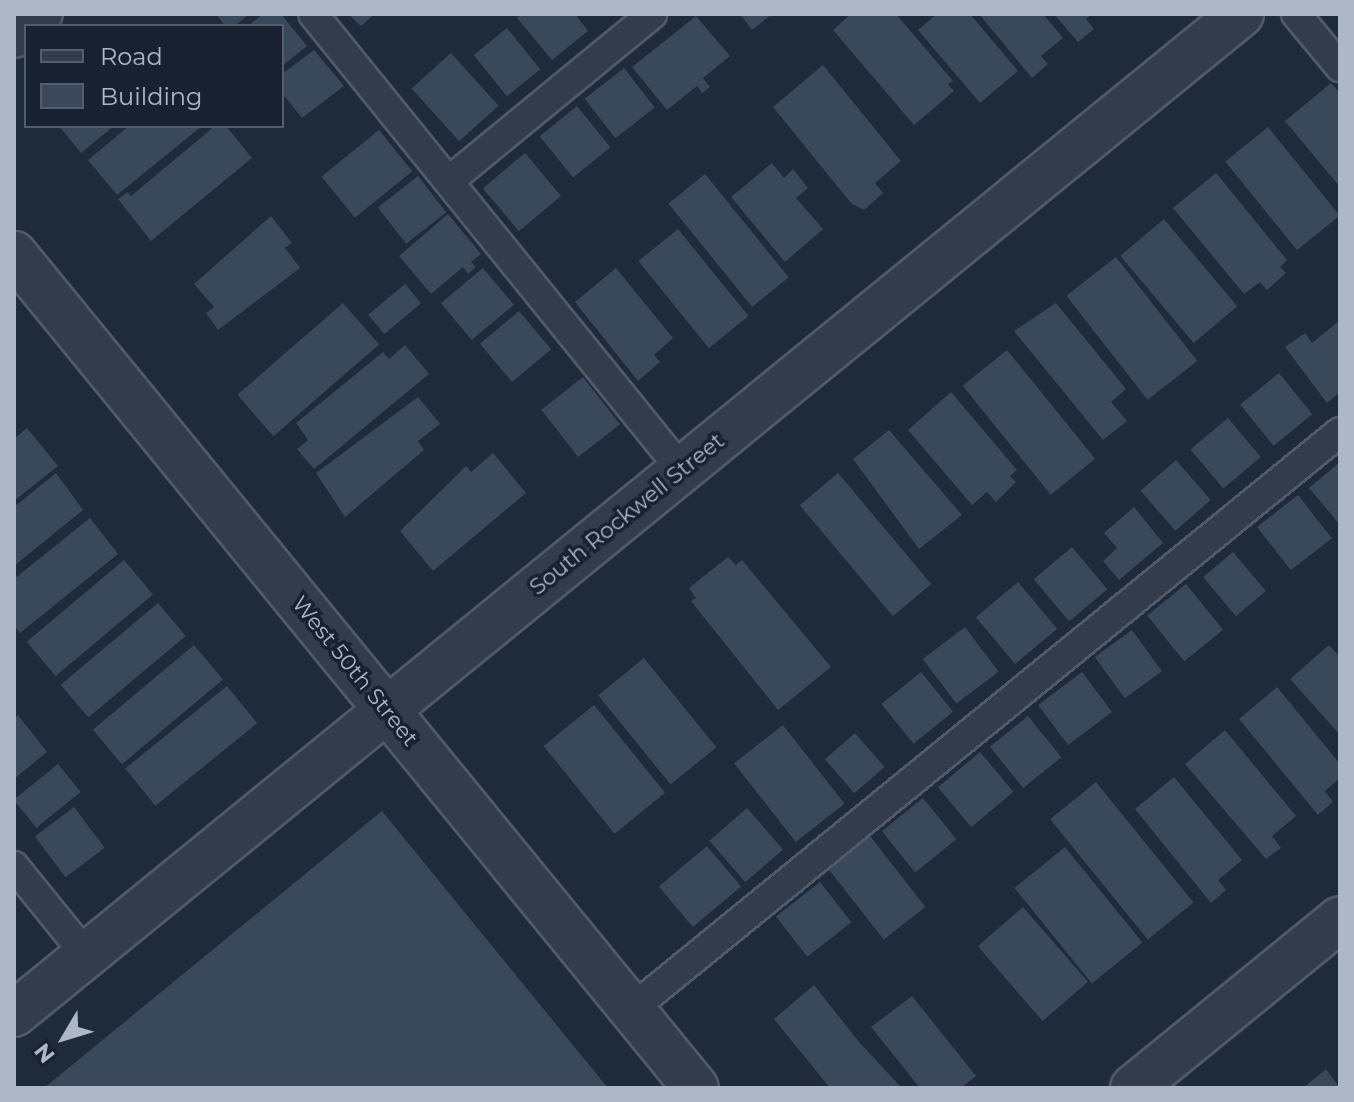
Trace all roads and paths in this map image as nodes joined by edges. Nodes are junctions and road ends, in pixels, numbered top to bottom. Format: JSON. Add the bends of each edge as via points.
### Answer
{"nodes":[{"id":1,"x":313,"y":14,"type":"edge"},
{"id":2,"x":652,"y":14,"type":"edge"},
{"id":3,"x":1241,"y":14,"type":"edge"},
{"id":4,"x":1296,"y":14,"type":"edge"},
{"id":5,"x":1340,"y":67,"type":"edge"},
{"id":6,"x":449,"y":181,"type":"junction"},
{"id":7,"x":14,"y":254,"type":"edge"},
{"id":8,"x":1340,"y":432,"type":"edge"},
{"id":9,"x":681,"y":469,"type":"junction"},
{"id":10,"x":386,"y":710,"type":"junction"},
{"id":11,"x":14,"y":866,"type":"edge"},
{"id":12,"x":1340,"y":919,"type":"edge"},
{"id":13,"x":86,"y":955,"type":"junction"},
{"id":14,"x":632,"y":1009,"type":"junction"},
{"id":15,"x":14,"y":1014,"type":"edge"},
{"id":16,"x":696,"y":1088,"type":"edge"},
{"id":17,"x":1133,"y":1088,"type":"edge"}],
"edges":[{"from":1,"to":6,"type":"lane"},
{"from":2,"to":6,"type":"lane"},
{"from":3,"to":9,"type":"street","name":"South Rockwell Street"},
{"from":4,"to":5,"type":"lane"},
{"from":6,"to":9,"type":"lane"},
{"from":7,"to":10,"type":"street","name":"West 50th Street"},
{"from":8,"to":14,"type":"lane"},
{"from":9,"to":10,"type":"street","name":"South Rockwell Street"},
{"from":10,"to":13,"type":"street","name":"South Rockwell Street"},
{"from":10,"to":14,"type":"street","name":"West 50th Street"},
{"from":11,"to":13,"type":"lane"},
{"from":12,"to":17,"type":"street"},
{"from":13,"to":15,"type":"street","name":"South Rockwell Street"},
{"from":14,"to":16,"type":"street","name":"West 50th Street"}]}
